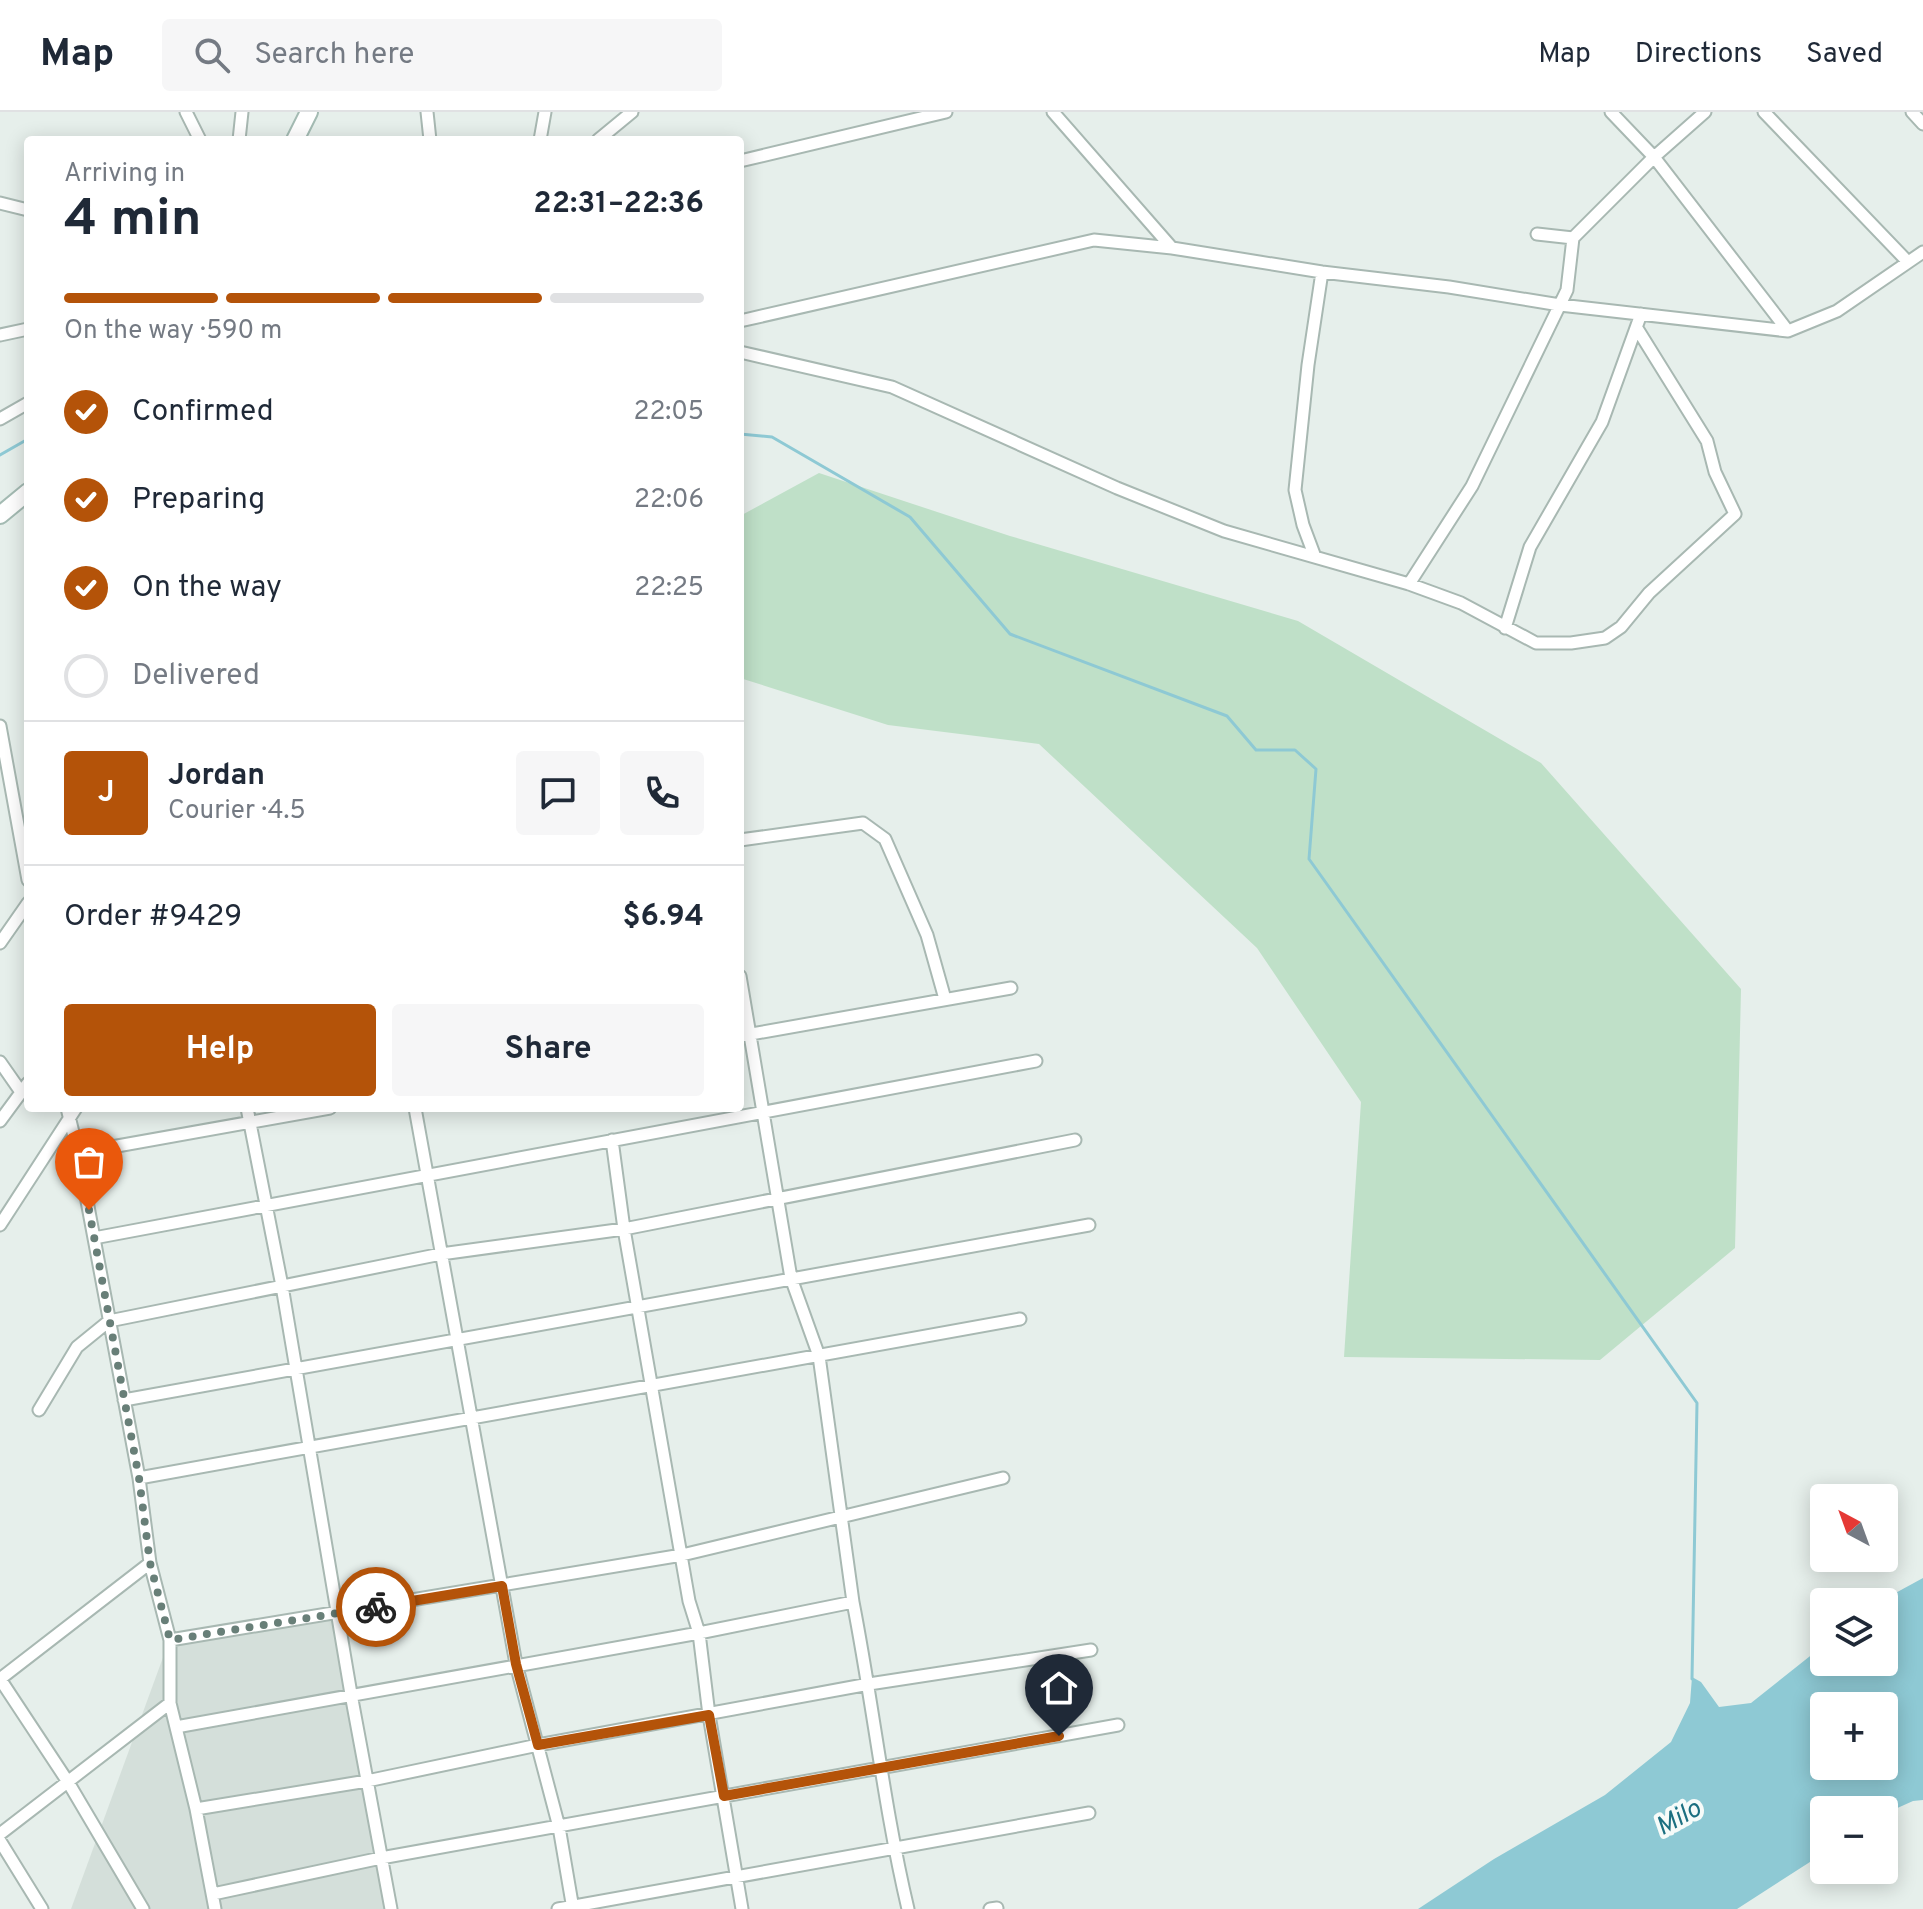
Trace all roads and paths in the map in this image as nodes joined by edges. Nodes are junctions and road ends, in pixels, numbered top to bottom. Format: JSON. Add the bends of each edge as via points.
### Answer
{"nodes":[{"id":1,"x":186,"y":112,"type":"edge"},
{"id":2,"x":242,"y":112,"type":"edge"},
{"id":3,"x":309,"y":112,"type":"edge"},
{"id":4,"x":427,"y":112,"type":"edge"},
{"id":5,"x":545,"y":112,"type":"edge"},
{"id":6,"x":632,"y":112,"type":"edge"},
{"id":7,"x":946,"y":112,"type":"edge"},
{"id":8,"x":1053,"y":112,"type":"edge"},
{"id":9,"x":1611,"y":112,"type":"edge"},
{"id":10,"x":1705,"y":112,"type":"edge"},
{"id":11,"x":1764,"y":112,"type":"edge"},
{"id":12,"x":1912,"y":112,"type":"edge"},
{"id":13,"x":1923,"y":124,"type":"edge"},
{"id":14,"x":198,"y":136,"type":"edge"},
{"id":15,"x":239,"y":136,"type":"edge"},
{"id":16,"x":297,"y":136,"type":"edge"},
{"id":17,"x":430,"y":136,"type":"edge"},
{"id":18,"x":541,"y":136,"type":"edge"},
{"id":19,"x":603,"y":136,"type":"edge"},
{"id":20,"x":1654,"y":157,"type":"junction"},
{"id":21,"x":744,"y":160,"type":"edge"},
{"id":22,"x":0,"y":203,"type":"edge"},
{"id":23,"x":24,"y":209,"type":"edge"},
{"id":24,"x":1537,"y":234,"type":"dead end"},
{"id":25,"x":1573,"y":238,"type":"junction"},
{"id":26,"x":1172,"y":248,"type":"junction"},
{"id":27,"x":1923,"y":252,"type":"edge"},
{"id":28,"x":1908,"y":262,"type":"junction"},
{"id":29,"x":1322,"y":272,"type":"junction"},
{"id":30,"x":1560,"y":305,"type":"junction"},
{"id":31,"x":1641,"y":314,"type":"junction"},
{"id":32,"x":744,"y":320,"type":"edge"},
{"id":33,"x":24,"y":330,"type":"edge"},
{"id":34,"x":1638,"y":330,"type":"junction"},
{"id":35,"x":1788,"y":331,"type":"junction"},
{"id":36,"x":0,"y":335,"type":"edge"},
{"id":37,"x":744,"y":353,"type":"edge"},
{"id":38,"x":24,"y":405,"type":"edge"},
{"id":39,"x":0,"y":419,"type":"edge"},
{"id":40,"x":24,"y":495,"type":"edge"},
{"id":41,"x":0,"y":515,"type":"edge"},
{"id":42,"x":1315,"y":557,"type":"junction"},
{"id":43,"x":1409,"y":584,"type":"junction"},
{"id":44,"x":1505,"y":628,"type":"junction"},
{"id":45,"x":0,"y":726,"type":"edge"},
{"id":46,"x":10,"y":783,"type":"junction"},
{"id":47,"x":0,"y":792,"type":"edge"},
{"id":48,"x":744,"y":839,"type":"edge"},
{"id":49,"x":24,"y":858,"type":"edge"},
{"id":50,"x":24,"y":909,"type":"edge"},
{"id":51,"x":0,"y":943,"type":"edge"},
{"id":52,"x":1011,"y":988,"type":"dead end"},
{"id":53,"x":945,"y":999,"type":"junction"},
{"id":54,"x":746,"y":1035,"type":"edge"},
{"id":55,"x":1036,"y":1061,"type":"dead end"},
{"id":56,"x":0,"y":1062,"type":"edge"},
{"id":57,"x":24,"y":1087,"type":"edge"},
{"id":58,"x":24,"y":1089,"type":"edge"},
{"id":59,"x":764,"y":1111,"type":"junction"},
{"id":60,"x":248,"y":1112,"type":"edge"},
{"id":61,"x":307,"y":1112,"type":"edge"},
{"id":62,"x":416,"y":1112,"type":"edge"},
{"id":63,"x":68,"y":1114,"type":"edge"},
{"id":64,"x":0,"y":1121,"type":"edge"},
{"id":65,"x":249,"y":1122,"type":"junction"},
{"id":66,"x":612,"y":1140,"type":"junction"},
{"id":67,"x":1075,"y":1140,"type":"dead end"},
{"id":68,"x":78,"y":1153,"type":"junction"},
{"id":69,"x":427,"y":1176,"type":"junction"},
{"id":70,"x":778,"y":1198,"type":"junction"},
{"id":71,"x":266,"y":1205,"type":"junction"},
{"id":72,"x":0,"y":1225,"type":"edge"},
{"id":73,"x":1089,"y":1225,"type":"dead end"},
{"id":74,"x":624,"y":1229,"type":"junction"},
{"id":75,"x":94,"y":1238,"type":"junction"},
{"id":76,"x":441,"y":1254,"type":"junction"},
{"id":77,"x":791,"y":1278,"type":"junction"},
{"id":78,"x":282,"y":1286,"type":"junction"},
{"id":79,"x":638,"y":1307,"type":"junction"},
{"id":80,"x":1020,"y":1319,"type":"dead end"},
{"id":81,"x":109,"y":1321,"type":"junction"},
{"id":82,"x":457,"y":1340,"type":"junction"},
{"id":83,"x":819,"y":1356,"type":"junction"},
{"id":84,"x":296,"y":1367,"type":"junction"},
{"id":85,"x":652,"y":1386,"type":"junction"},
{"id":86,"x":124,"y":1400,"type":"junction"},
{"id":87,"x":39,"y":1410,"type":"dead end"},
{"id":88,"x":472,"y":1419,"type":"junction"},
{"id":89,"x":310,"y":1448,"type":"junction"},
{"id":90,"x":139,"y":1478,"type":"junction"},
{"id":91,"x":1003,"y":1478,"type":"dead end"},
{"id":92,"x":843,"y":1517,"type":"junction"},
{"id":93,"x":682,"y":1555,"type":"junction"},
{"id":94,"x":150,"y":1563,"type":"junction"},
{"id":95,"x":502,"y":1586,"type":"junction"},
{"id":96,"x":853,"y":1602,"type":"junction"},
{"id":97,"x":337,"y":1614,"type":"junction"},
{"id":98,"x":699,"y":1633,"type":"junction"},
{"id":99,"x":170,"y":1640,"type":"junction"},
{"id":100,"x":1091,"y":1650,"type":"dead end"},
{"id":101,"x":516,"y":1664,"type":"junction"},
{"id":102,"x":0,"y":1679,"type":"edge"},
{"id":103,"x":869,"y":1684,"type":"junction"},
{"id":104,"x":351,"y":1694,"type":"junction"},
{"id":105,"x":170,"y":1703,"type":"junction"},
{"id":106,"x":709,"y":1715,"type":"junction"},
{"id":107,"x":1118,"y":1725,"type":"dead end"},
{"id":108,"x":176,"y":1727,"type":"junction"},
{"id":109,"x":538,"y":1745,"type":"junction"},
{"id":110,"x":883,"y":1769,"type":"junction"},
{"id":111,"x":367,"y":1781,"type":"junction"},
{"id":112,"x":68,"y":1782,"type":"junction"},
{"id":113,"x":724,"y":1796,"type":"junction"},
{"id":114,"x":196,"y":1809,"type":"junction"},
{"id":115,"x":1089,"y":1813,"type":"dead end"},
{"id":116,"x":559,"y":1827,"type":"junction"},
{"id":117,"x":0,"y":1834,"type":"edge"},
{"id":118,"x":0,"y":1841,"type":"edge"},
{"id":119,"x":894,"y":1849,"type":"junction"},
{"id":120,"x":381,"y":1858,"type":"junction"},
{"id":121,"x":735,"y":1875,"type":"junction"},
{"id":122,"x":213,"y":1894,"type":"junction"},
{"id":123,"x":573,"y":1908,"type":"edge"},
{"id":124,"x":997,"y":1908,"type":"edge"},
{"id":125,"x":42,"y":1909,"type":"edge"},
{"id":126,"x":143,"y":1909,"type":"edge"},
{"id":127,"x":215,"y":1909,"type":"edge"},
{"id":128,"x":391,"y":1909,"type":"edge"},
{"id":129,"x":558,"y":1909,"type":"edge"},
{"id":130,"x":742,"y":1909,"type":"edge"},
{"id":131,"x":908,"y":1909,"type":"edge"},
{"id":132,"x":990,"y":1909,"type":"edge"}],
"edges":[{"from":1,"to":14,"type":"street"},
{"from":2,"to":15,"type":"street"},
{"from":3,"to":16,"type":"street"},
{"from":4,"to":17,"type":"street"},
{"from":5,"to":18,"type":"street"},
{"from":6,"to":19,"type":"street"},
{"from":7,"to":21,"type":"street"},
{"from":8,"to":26,"type":"street"},
{"from":9,"to":20,"type":"street"},
{"from":10,"to":20,"type":"street"},
{"from":11,"to":28,"type":"street"},
{"from":12,"to":13,"type":"street"},
{"from":20,"to":25,"type":"street"},
{"from":20,"to":35,"type":"street"},
{"from":22,"to":23,"type":"street"},
{"from":24,"to":25,"type":"street"},
{"from":25,"to":30,"type":"street","via":[[1567,290]]},
{"from":26,"to":29,"type":"street"},
{"from":26,"to":32,"type":"street","via":[[1094,240]]},
{"from":27,"to":28,"type":"street"},
{"from":28,"to":35,"type":"street","via":[[1837,311]]},
{"from":29,"to":30,"type":"street"},
{"from":29,"to":42,"type":"street","via":[[1295,490]]},
{"from":30,"to":31,"type":"street"},
{"from":30,"to":43,"type":"street","via":[[1472,486]]},
{"from":31,"to":34,"type":"street"},
{"from":31,"to":35,"type":"street"},
{"from":33,"to":36,"type":"street"},
{"from":34,"to":44,"type":"street","via":[[1602,422],[1530,547]]},
{"from":34,"to":44,"type":"street","via":[[1707,441],[1735,514],[1605,638],[1536,643]]},
{"from":37,"to":42,"type":"street","via":[[892,387],[1224,531]]},
{"from":38,"to":39,"type":"street"},
{"from":40,"to":41,"type":"street"},
{"from":42,"to":43,"type":"street"},
{"from":43,"to":44,"type":"street","via":[[1461,603]]},
{"from":45,"to":46,"type":"street"},
{"from":46,"to":47,"type":"street"},
{"from":46,"to":49,"type":"street"},
{"from":48,"to":53,"type":"street","via":[[863,823],[885,839],[927,935]]},
{"from":50,"to":51,"type":"street"},
{"from":52,"to":53,"type":"street"},
{"from":53,"to":54,"type":"street"},
{"from":54,"to":59,"type":"street"},
{"from":55,"to":59,"type":"street"},
{"from":56,"to":57,"type":"street"},
{"from":58,"to":64,"type":"street"},
{"from":59,"to":66,"type":"street"},
{"from":59,"to":70,"type":"street"},
{"from":60,"to":65,"type":"street"},
{"from":61,"to":65,"type":"street"},
{"from":62,"to":69,"type":"street"},
{"from":63,"to":68,"type":"street"},
{"from":63,"to":72,"type":"street"},
{"from":65,"to":68,"type":"street"},
{"from":65,"to":71,"type":"street"},
{"from":66,"to":69,"type":"street"},
{"from":66,"to":74,"type":"street"},
{"from":67,"to":70,"type":"street"},
{"from":68,"to":75,"type":"street"},
{"from":69,"to":71,"type":"street"},
{"from":69,"to":76,"type":"street"},
{"from":70,"to":74,"type":"street"},
{"from":70,"to":77,"type":"street"},
{"from":71,"to":75,"type":"street"},
{"from":71,"to":78,"type":"street"},
{"from":73,"to":77,"type":"street"},
{"from":74,"to":76,"type":"street"},
{"from":74,"to":79,"type":"street"},
{"from":75,"to":81,"type":"street"},
{"from":76,"to":78,"type":"street"},
{"from":76,"to":82,"type":"street"},
{"from":77,"to":79,"type":"street"},
{"from":77,"to":83,"type":"street"},
{"from":78,"to":81,"type":"street"},
{"from":78,"to":84,"type":"street"},
{"from":79,"to":82,"type":"street"},
{"from":79,"to":85,"type":"street"},
{"from":80,"to":83,"type":"street"},
{"from":81,"to":86,"type":"street"},
{"from":81,"to":87,"type":"street","via":[[77,1347]]},
{"from":82,"to":84,"type":"street"},
{"from":82,"to":88,"type":"street"},
{"from":83,"to":85,"type":"street"},
{"from":83,"to":92,"type":"street"},
{"from":84,"to":86,"type":"street"},
{"from":84,"to":89,"type":"street"},
{"from":85,"to":88,"type":"street"},
{"from":85,"to":93,"type":"street"},
{"from":86,"to":90,"type":"street"},
{"from":88,"to":89,"type":"street"},
{"from":88,"to":95,"type":"street"},
{"from":89,"to":90,"type":"street"},
{"from":89,"to":97,"type":"street"},
{"from":90,"to":94,"type":"street"},
{"from":91,"to":92,"type":"street"},
{"from":92,"to":93,"type":"street"},
{"from":92,"to":96,"type":"street"},
{"from":93,"to":95,"type":"street"},
{"from":93,"to":98,"type":"street"},
{"from":94,"to":99,"type":"street"},
{"from":94,"to":102,"type":"street"},
{"from":95,"to":97,"type":"street"},
{"from":95,"to":101,"type":"street"},
{"from":96,"to":98,"type":"street"},
{"from":96,"to":103,"type":"street"},
{"from":97,"to":99,"type":"street"},
{"from":97,"to":104,"type":"street"},
{"from":98,"to":101,"type":"street"},
{"from":98,"to":106,"type":"street"},
{"from":99,"to":105,"type":"street"},
{"from":100,"to":103,"type":"street"},
{"from":101,"to":104,"type":"street"},
{"from":101,"to":109,"type":"street"},
{"from":102,"to":112,"type":"street"},
{"from":103,"to":106,"type":"street"},
{"from":103,"to":110,"type":"street"},
{"from":104,"to":108,"type":"street"},
{"from":104,"to":111,"type":"street"},
{"from":105,"to":108,"type":"street"},
{"from":105,"to":112,"type":"street"},
{"from":106,"to":109,"type":"street"},
{"from":106,"to":113,"type":"street"},
{"from":107,"to":110,"type":"street"},
{"from":108,"to":114,"type":"street"},
{"from":109,"to":111,"type":"street"},
{"from":109,"to":116,"type":"street"},
{"from":110,"to":113,"type":"street"},
{"from":110,"to":119,"type":"street"},
{"from":111,"to":114,"type":"street"},
{"from":111,"to":120,"type":"street"},
{"from":112,"to":117,"type":"street"},
{"from":112,"to":126,"type":"street"},
{"from":113,"to":116,"type":"street"},
{"from":113,"to":121,"type":"street"},
{"from":114,"to":122,"type":"street"},
{"from":115,"to":119,"type":"street"},
{"from":116,"to":120,"type":"street"},
{"from":116,"to":123,"type":"street"},
{"from":118,"to":125,"type":"street"},
{"from":119,"to":121,"type":"street"},
{"from":119,"to":131,"type":"street"},
{"from":120,"to":122,"type":"street"},
{"from":120,"to":128,"type":"street"},
{"from":121,"to":123,"type":"street"},
{"from":121,"to":130,"type":"street"},
{"from":122,"to":127,"type":"street"},
{"from":123,"to":129,"type":"street"},
{"from":124,"to":132,"type":"street"}]}
